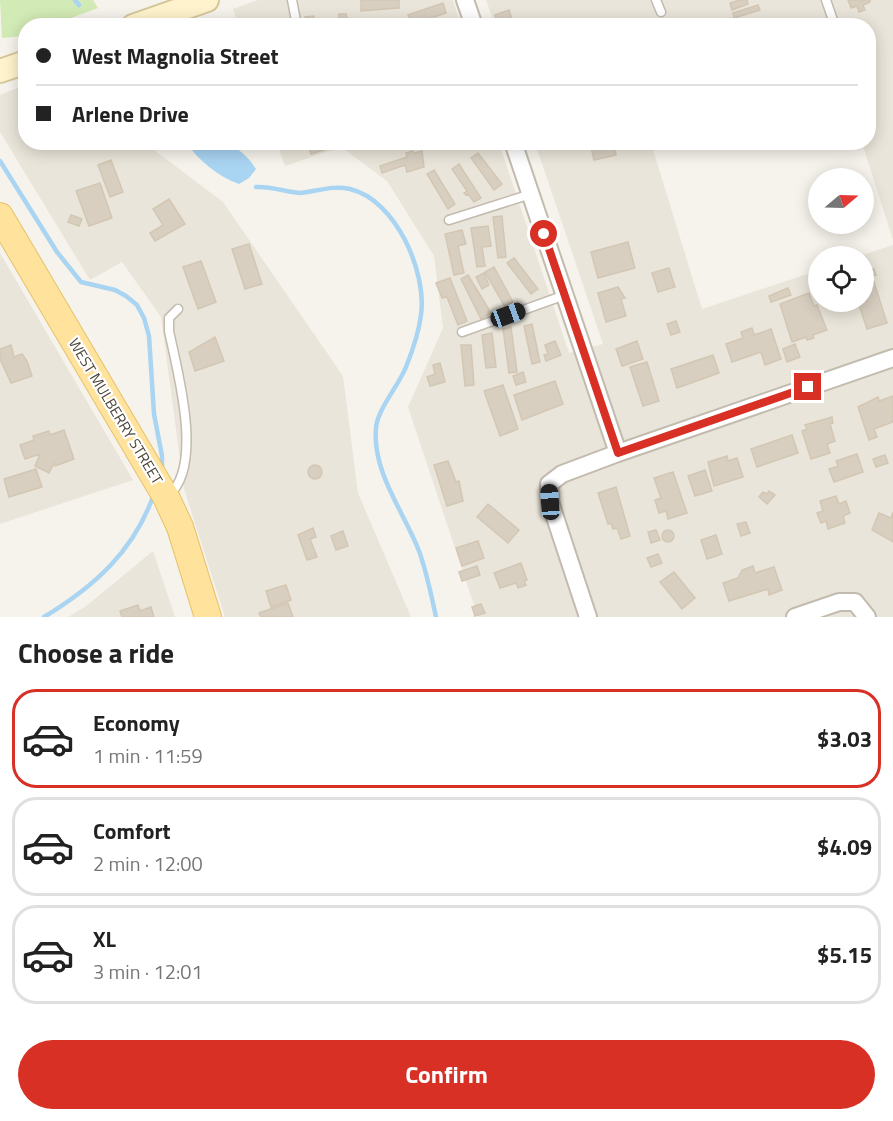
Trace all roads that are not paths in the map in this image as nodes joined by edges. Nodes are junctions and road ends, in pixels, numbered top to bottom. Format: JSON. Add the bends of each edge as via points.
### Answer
{"nodes":[{"id":1,"x":207,"y":0,"type":"edge"},
{"id":2,"x":291,"y":0,"type":"edge"},
{"id":3,"x":465,"y":0,"type":"edge"},
{"id":4,"x":656,"y":0,"type":"edge"},
{"id":5,"x":826,"y":0,"type":"edge"},
{"id":6,"x":661,"y":12,"type":"dead end"},
{"id":7,"x":156,"y":18,"type":"edge"},
{"id":8,"x":295,"y":18,"type":"edge"},
{"id":9,"x":471,"y":18,"type":"edge"},
{"id":10,"x":832,"y":18,"type":"edge"},
{"id":11,"x":18,"y":65,"type":"edge"},
{"id":12,"x":0,"y":71,"type":"edge"},
{"id":13,"x":516,"y":150,"type":"edge"},
{"id":14,"x":531,"y":194,"type":"junction"},
{"id":15,"x":0,"y":216,"type":"edge"},
{"id":16,"x":449,"y":220,"type":"dead end"},
{"id":17,"x":565,"y":295,"type":"junction"},
{"id":18,"x":178,"y":309,"type":"dead end"},
{"id":19,"x":462,"y":332,"type":"dead end"},
{"id":20,"x":893,"y":358,"type":"edge"},
{"id":21,"x":618,"y":453,"type":"junction"},
{"id":22,"x":164,"y":493,"type":"junction"},
{"id":23,"x":208,"y":617,"type":"edge"},
{"id":24,"x":588,"y":617,"type":"edge"},
{"id":25,"x":795,"y":617,"type":"edge"},
{"id":26,"x":867,"y":617,"type":"edge"}],
"edges":[{"from":1,"to":7,"type":"main road"},
{"from":2,"to":8,"type":"lane"},
{"from":3,"to":9,"type":"street"},
{"from":4,"to":6,"type":"lane"},
{"from":5,"to":10,"type":"lane"},
{"from":11,"to":12,"type":"main road"},
{"from":13,"to":14,"type":"street"},
{"from":14,"to":16,"type":"lane"},
{"from":14,"to":17,"type":"street"},
{"from":15,"to":22,"type":"main road","name":"WEST MULBERRY STREET"},
{"from":17,"to":19,"type":"lane"},
{"from":17,"to":21,"type":"street"},
{"from":18,"to":22,"type":"lane","via":[[170,318],[169,331],[185,415],[185,459],[178,483]]},
{"from":20,"to":21,"type":"street"},
{"from":21,"to":24,"type":"street","via":[[562,474],[549,484],[550,502]]},
{"from":22,"to":23,"type":"main road","name":"WEST MULBERRY STREET","via":[[180,527]]},
{"from":25,"to":26,"type":"street","via":[[839,602],[855,602]]}]}
